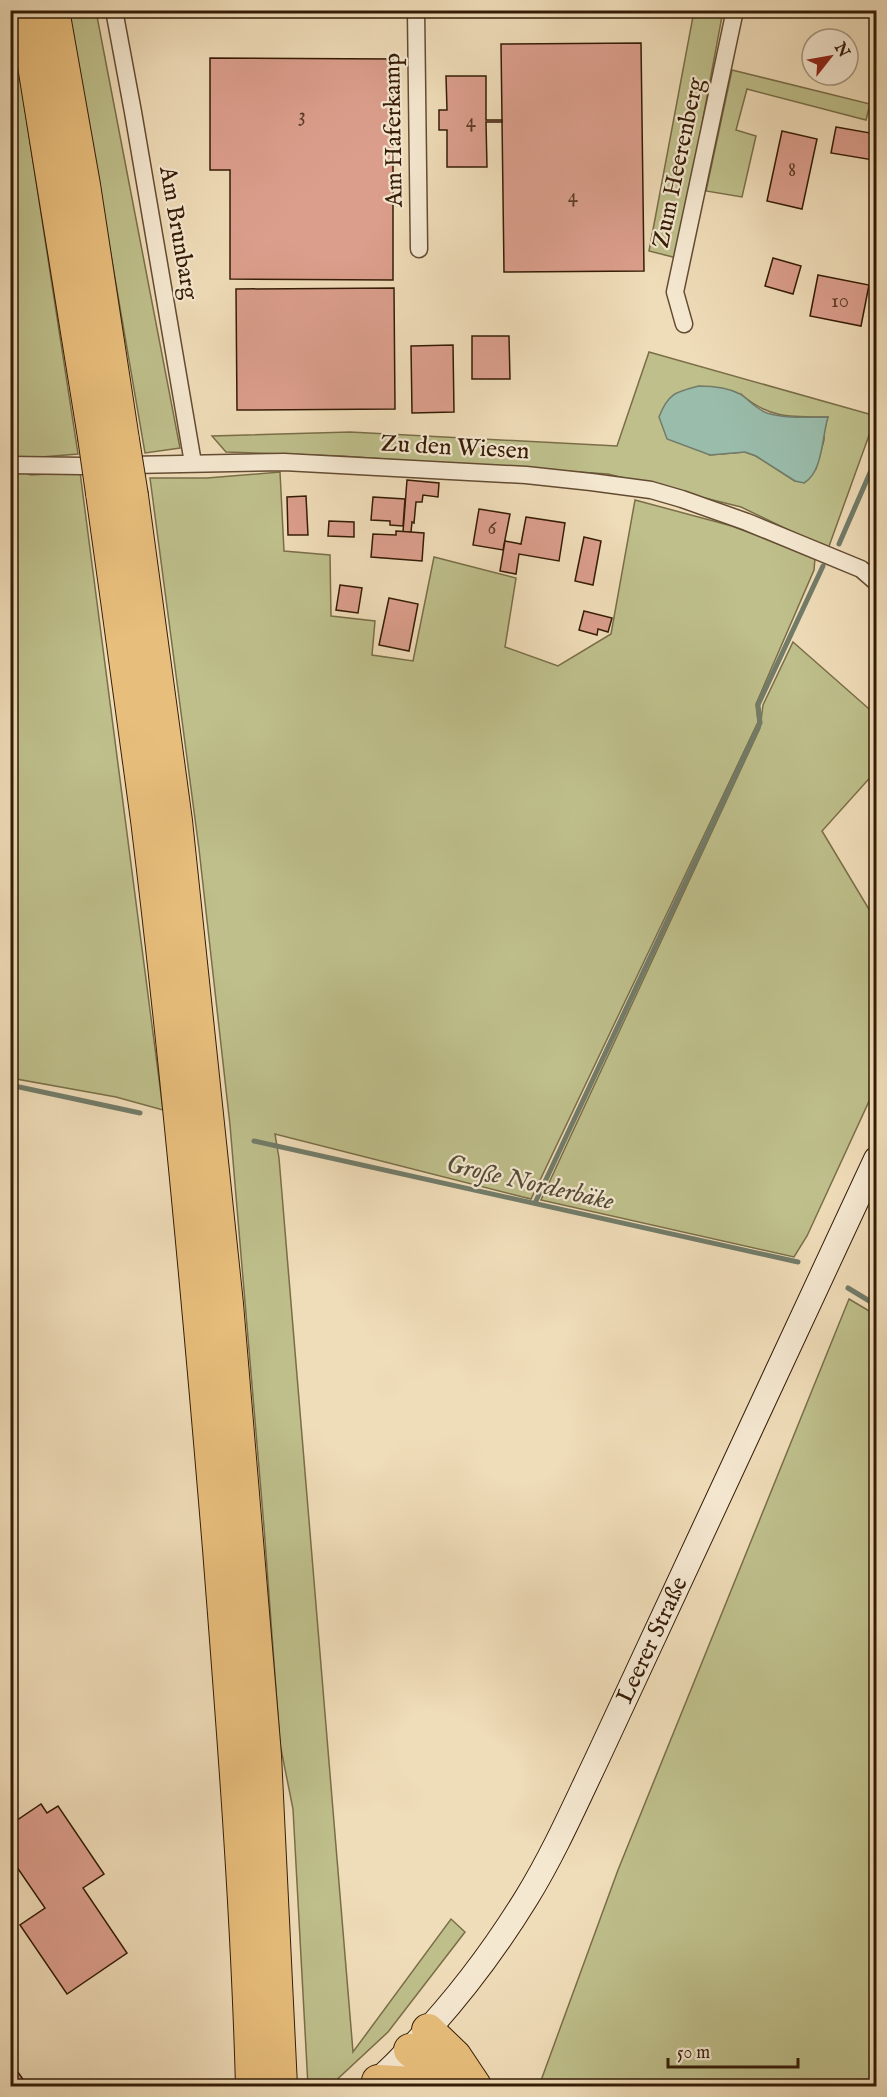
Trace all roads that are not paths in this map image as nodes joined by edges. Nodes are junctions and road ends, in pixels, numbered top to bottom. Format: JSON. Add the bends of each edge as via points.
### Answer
{"nodes":[{"id":1,"x":25,"y":10,"type":"edge"},
{"id":2,"x":53,"y":10,"type":"edge"},
{"id":3,"x":114,"y":10,"type":"edge"},
{"id":4,"x":416,"y":10,"type":"edge"},
{"id":5,"x":735,"y":10,"type":"edge"},
{"id":6,"x":419,"y":249,"type":"dead end"},
{"id":7,"x":684,"y":324,"type":"dead end"},
{"id":8,"x":109,"y":438,"type":"junction"},
{"id":9,"x":193,"y":464,"type":"junction"},
{"id":10,"x":10,"y":465,"type":"edge"},
{"id":11,"x":117,"y":495,"type":"junction"},
{"id":12,"x":876,"y":582,"type":"edge"},
{"id":13,"x":876,"y":1159,"type":"edge"},
{"id":14,"x":419,"y":2040,"type":"junction"},
{"id":15,"x":375,"y":2084,"type":"edge"},
{"id":16,"x":252,"y":2086,"type":"edge"},
{"id":17,"x":281,"y":2086,"type":"edge"},
{"id":18,"x":460,"y":2086,"type":"edge"}],
"edges":[{"from":1,"to":8,"type":"highway"},
{"from":2,"to":8,"type":"highway","via":[[84,185]]},
{"from":3,"to":9,"type":"street","name":"Am Brunbarg"},
{"from":4,"to":6,"type":"street","name":"Am Haferkamp"},
{"from":5,"to":7,"type":"street","name":"Zum Heerenberg","via":[[675,292]]},
{"from":8,"to":11,"type":"highway","bridge":true},
{"from":9,"to":10,"type":"street","name":"Zu den Wiesen"},
{"from":9,"to":12,"type":"street","name":"Zu den Wiesen","via":[[284,462],[526,475],[651,490],[747,522],[861,569]]},
{"from":11,"to":16,"type":"highway","via":[[198,1302],[231,1703]]},
{"from":11,"to":17,"type":"highway","via":[[176,821],[227,1304],[265,1755]]},
{"from":13,"to":14,"type":"main road","name":"Leerer Straße","via":[[549,1858],[468,1984]]},
{"from":14,"to":15,"type":"main road","name":"Leerer Straße"},
{"from":14,"to":18,"type":"highway"},
{"from":15,"to":18,"type":"highway"}]}
